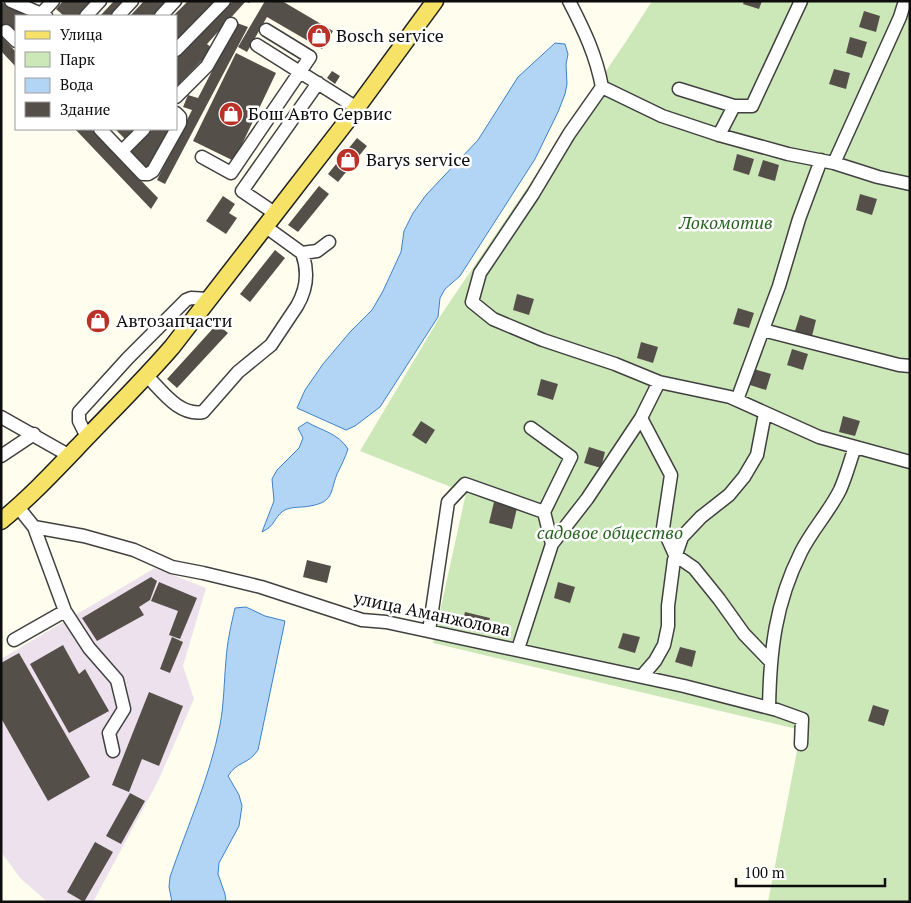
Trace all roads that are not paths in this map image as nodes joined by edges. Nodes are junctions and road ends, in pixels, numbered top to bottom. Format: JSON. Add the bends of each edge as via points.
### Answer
{"nodes":[{"id":1,"x":11,"y":1,"type":"edge"},
{"id":2,"x":53,"y":1,"type":"edge"},
{"id":3,"x":100,"y":1,"type":"edge"},
{"id":4,"x":132,"y":1,"type":"edge"},
{"id":5,"x":175,"y":1,"type":"edge"},
{"id":6,"x":224,"y":1,"type":"edge"},
{"id":7,"x":435,"y":1,"type":"edge"},
{"id":8,"x":568,"y":1,"type":"edge"},
{"id":9,"x":801,"y":1,"type":"edge"},
{"id":10,"x":905,"y":1,"type":"edge"},
{"id":11,"x":43,"y":15,"type":"edge"},
{"id":12,"x":87,"y":15,"type":"edge"},
{"id":13,"x":119,"y":15,"type":"edge"},
{"id":14,"x":162,"y":15,"type":"edge"},
{"id":15,"x":231,"y":24,"type":"dead end"},
{"id":16,"x":266,"y":30,"type":"dead end"},
{"id":17,"x":6,"y":31,"type":"dead end"},
{"id":18,"x":15,"y":40,"type":"edge"},
{"id":19,"x":257,"y":45,"type":"dead end"},
{"id":20,"x":178,"y":48,"type":"edge"},
{"id":21,"x":300,"y":72,"type":"junction"},
{"id":22,"x":318,"y":83,"type":"junction"},
{"id":23,"x":602,"y":87,"type":"junction"},
{"id":24,"x":679,"y":89,"type":"dead end"},
{"id":25,"x":178,"y":95,"type":"edge"},
{"id":26,"x":734,"y":106,"type":"junction"},
{"id":27,"x":357,"y":108,"type":"junction"},
{"id":28,"x":178,"y":114,"type":"edge"},
{"id":29,"x":178,"y":126,"type":"edge"},
{"id":30,"x":101,"y":130,"type":"edge"},
{"id":31,"x":143,"y":130,"type":"edge"},
{"id":32,"x":176,"y":130,"type":"edge"},
{"id":33,"x":719,"y":135,"type":"junction"},
{"id":34,"x":122,"y":151,"type":"junction"},
{"id":35,"x":202,"y":157,"type":"dead end"},
{"id":36,"x":828,"y":162,"type":"junction"},
{"id":37,"x":910,"y":184,"type":"edge"},
{"id":38,"x":276,"y":214,"type":"junction"},
{"id":39,"x":266,"y":227,"type":"junction"},
{"id":40,"x":329,"y":242,"type":"dead end"},
{"id":41,"x":302,"y":253,"type":"junction"},
{"id":42,"x":210,"y":299,"type":"junction"},
{"id":43,"x":763,"y":330,"type":"junction"},
{"id":44,"x":910,"y":366,"type":"edge"},
{"id":45,"x":147,"y":376,"type":"junction"},
{"id":46,"x":659,"y":382,"type":"junction"},
{"id":47,"x":737,"y":400,"type":"junction"},
{"id":48,"x":765,"y":413,"type":"junction"},
{"id":49,"x":1,"y":417,"type":"edge"},
{"id":50,"x":641,"y":418,"type":"junction"},
{"id":51,"x":531,"y":428,"type":"dead end"},
{"id":52,"x":34,"y":434,"type":"junction"},
{"id":53,"x":87,"y":437,"type":"junction"},
{"id":54,"x":855,"y":447,"type":"junction"},
{"id":55,"x":1,"y":456,"type":"edge"},
{"id":56,"x":70,"y":456,"type":"junction"},
{"id":57,"x":910,"y":462,"type":"edge"},
{"id":58,"x":18,"y":507,"type":"junction"},
{"id":59,"x":544,"y":512,"type":"junction"},
{"id":60,"x":1,"y":521,"type":"edge"},
{"id":61,"x":34,"y":527,"type":"junction"},
{"id":62,"x":552,"y":544,"type":"junction"},
{"id":63,"x":675,"y":556,"type":"junction"},
{"id":64,"x":65,"y":612,"type":"junction"},
{"id":65,"x":429,"y":631,"type":"junction"},
{"id":66,"x":14,"y":640,"type":"dead end"},
{"id":67,"x":518,"y":649,"type":"junction"},
{"id":68,"x":770,"y":661,"type":"junction"},
{"id":69,"x":642,"y":676,"type":"junction"},
{"id":70,"x":769,"y":708,"type":"junction"},
{"id":71,"x":801,"y":744,"type":"dead end"},
{"id":72,"x":113,"y":751,"type":"dead end"}],
"edges":[{"from":1,"to":11,"type":"street"},
{"from":2,"to":11,"type":"street"},
{"from":3,"to":12,"type":"street"},
{"from":4,"to":13,"type":"street"},
{"from":5,"to":14,"type":"street"},
{"from":6,"to":20,"type":"street"},
{"from":7,"to":27,"type":"main road"},
{"from":8,"to":23,"type":"street","via":[[598,63]]},
{"from":9,"to":26,"type":"street","via":[[752,106]]},
{"from":10,"to":36,"type":"street"},
{"from":15,"to":25,"type":"street","via":[[207,66]]},
{"from":16,"to":21,"type":"street","via":[[310,57]]},
{"from":17,"to":18,"type":"street"},
{"from":19,"to":21,"type":"street"},
{"from":21,"to":22,"type":"street"},
{"from":21,"to":35,"type":"street","via":[[231,173]]},
{"from":22,"to":27,"type":"street"},
{"from":22,"to":38,"type":"street","via":[[242,191]]},
{"from":23,"to":33,"type":"street","via":[[662,116]]},
{"from":23,"to":46,"type":"street","via":[[480,273],[472,302],[493,319],[542,340]]},
{"from":24,"to":26,"type":"street"},
{"from":26,"to":33,"type":"street"},
{"from":27,"to":38,"type":"main road"},
{"from":28,"to":29,"type":"street"},
{"from":30,"to":34,"type":"street"},
{"from":31,"to":34,"type":"street"},
{"from":32,"to":34,"type":"street","via":[[148,174],[143,174]]},
{"from":33,"to":36,"type":"street"},
{"from":36,"to":37,"type":"street"},
{"from":36,"to":43,"type":"street","via":[[799,219]]},
{"from":38,"to":39,"type":"main road"},
{"from":39,"to":41,"type":"street"},
{"from":39,"to":42,"type":"main road"},
{"from":40,"to":41,"type":"street","via":[[317,251]]},
{"from":41,"to":45,"type":"street","via":[[306,279],[297,306],[271,345],[238,372],[203,412],[193,414],[184,410]]},
{"from":42,"to":45,"type":"main road"},
{"from":42,"to":53,"type":"street","via":[[186,300],[79,412]]},
{"from":43,"to":44,"type":"street"},
{"from":43,"to":47,"type":"street"},
{"from":45,"to":53,"type":"main road"},
{"from":46,"to":47,"type":"street"},
{"from":46,"to":50,"type":"street"},
{"from":47,"to":48,"type":"street"},
{"from":48,"to":54,"type":"street","via":[[819,437]]},
{"from":48,"to":63,"type":"street","via":[[757,455],[744,477],[729,495],[682,536]]},
{"from":49,"to":52,"type":"street"},
{"from":50,"to":62,"type":"street","via":[[587,499]]},
{"from":50,"to":63,"type":"street","via":[[671,475],[663,528]]},
{"from":51,"to":59,"type":"street","via":[[571,457]]},
{"from":52,"to":55,"type":"street"},
{"from":52,"to":56,"type":"street"},
{"from":53,"to":56,"type":"main road"},
{"from":54,"to":57,"type":"street"},
{"from":54,"to":68,"type":"street","via":[[840,491],[801,552],[783,596]]},
{"from":56,"to":58,"type":"main road"},
{"from":58,"to":60,"type":"main road"},
{"from":58,"to":61,"type":"street"},
{"from":59,"to":62,"type":"street"},
{"from":59,"to":65,"type":"street","via":[[465,484],[448,502]]},
{"from":61,"to":64,"type":"street"},
{"from":61,"to":65,"type":"street","name":"улица Аманжолова","via":[[134,550],[172,567],[261,588],[362,620]]},
{"from":62,"to":67,"type":"street"},
{"from":63,"to":68,"type":"street","via":[[694,568],[744,634]]},
{"from":63,"to":69,"type":"street","via":[[664,645]]},
{"from":64,"to":66,"type":"street"},
{"from":64,"to":72,"type":"street","via":[[89,648],[117,680],[124,709],[109,733]]},
{"from":65,"to":67,"type":"street","name":"улица Аманжолова"},
{"from":67,"to":69,"type":"street","name":"улица Аманжолова"},
{"from":68,"to":70,"type":"street"},
{"from":69,"to":70,"type":"street","name":"улица Аманжолова"},
{"from":70,"to":71,"type":"street","name":"улица Аманжолова","via":[[802,719]]}]}
